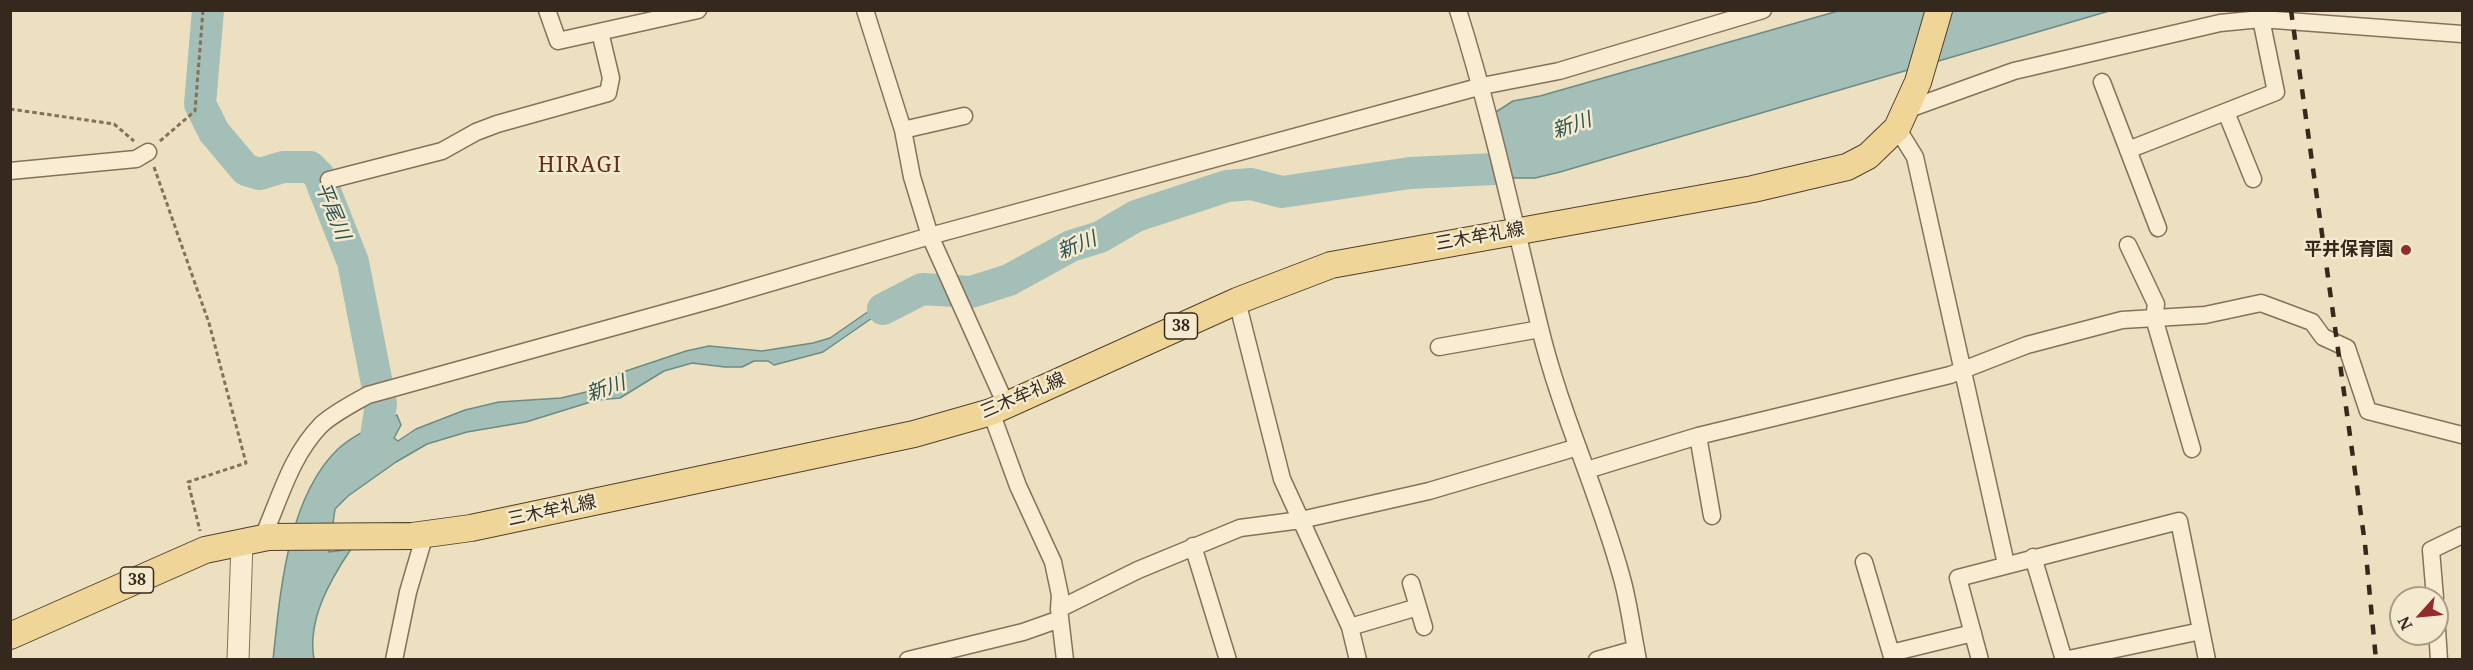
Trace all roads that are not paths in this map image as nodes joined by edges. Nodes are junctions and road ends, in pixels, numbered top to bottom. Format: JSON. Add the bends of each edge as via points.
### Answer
{"nodes":[{"id":1,"x":547,"y":10,"type":"edge"},
{"id":2,"x":698,"y":10,"type":"edge"},
{"id":3,"x":865,"y":10,"type":"edge"},
{"id":4,"x":1458,"y":10,"type":"edge"},
{"id":5,"x":1763,"y":10,"type":"edge"},
{"id":6,"x":1939,"y":10,"type":"edge"},
{"id":7,"x":1726,"y":16,"type":"edge"},
{"id":8,"x":2260,"y":19,"type":"junction"},
{"id":9,"x":600,"y":32,"type":"junction"},
{"id":10,"x":2463,"y":34,"type":"edge"},
{"id":11,"x":2102,"y":82,"type":"dead end"},
{"id":12,"x":1482,"y":86,"type":"junction"},
{"id":13,"x":2226,"y":112,"type":"junction"},
{"id":14,"x":964,"y":116,"type":"dead end"},
{"id":15,"x":1902,"y":119,"type":"junction"},
{"id":16,"x":903,"y":130,"type":"junction"},
{"id":17,"x":2128,"y":150,"type":"junction"},
{"id":18,"x":148,"y":152,"type":"road end"},
{"id":19,"x":10,"y":171,"type":"edge"},
{"id":20,"x":2253,"y":179,"type":"dead end"},
{"id":21,"x":329,"y":180,"type":"dead end"},
{"id":22,"x":2157,"y":228,"type":"dead end"},
{"id":23,"x":1516,"y":231,"type":"junction"},
{"id":24,"x":933,"y":242,"type":"junction"},
{"id":25,"x":2128,"y":245,"type":"dead end"},
{"id":26,"x":1237,"y":301,"type":"junction"},
{"id":27,"x":2154,"y":318,"type":"junction"},
{"id":28,"x":1540,"y":329,"type":"junction"},
{"id":29,"x":1439,"y":347,"type":"dead end"},
{"id":30,"x":1963,"y":368,"type":"junction"},
{"id":31,"x":999,"y":408,"type":"junction"},
{"id":32,"x":1698,"y":435,"type":"junction"},
{"id":33,"x":2463,"y":435,"type":"edge"},
{"id":34,"x":1578,"y":447,"type":"junction"},
{"id":35,"x":2192,"y":448,"type":"dead end"},
{"id":36,"x":1587,"y":470,"type":"junction"},
{"id":37,"x":1712,"y":516,"type":"dead end"},
{"id":38,"x":1301,"y":520,"type":"junction"},
{"id":39,"x":418,"y":535,"type":"junction"},
{"id":40,"x":2463,"y":535,"type":"edge"},
{"id":41,"x":257,"y":540,"type":"junction"},
{"id":42,"x":1193,"y":546,"type":"junction"},
{"id":43,"x":2033,"y":557,"type":"junction"},
{"id":44,"x":1864,"y":562,"type":"dead end"},
{"id":45,"x":2006,"y":564,"type":"junction"},
{"id":46,"x":1411,"y":583,"type":"dead end"},
{"id":47,"x":2434,"y":586,"type":"edge"},
{"id":48,"x":1418,"y":607,"type":"junction"},
{"id":49,"x":1059,"y":614,"type":"junction"},
{"id":50,"x":1350,"y":627,"type":"junction"},
{"id":51,"x":1424,"y":627,"type":"dead end"},
{"id":52,"x":2201,"y":631,"type":"junction"},
{"id":53,"x":1973,"y":633,"type":"junction"},
{"id":54,"x":10,"y":636,"type":"edge"},
{"id":55,"x":1637,"y":654,"type":"edge"},
{"id":56,"x":1892,"y":656,"type":"edge"},
{"id":57,"x":238,"y":660,"type":"edge"},
{"id":58,"x":394,"y":660,"type":"edge"},
{"id":59,"x":908,"y":660,"type":"edge"},
{"id":60,"x":1065,"y":660,"type":"edge"},
{"id":61,"x":1227,"y":660,"type":"edge"},
{"id":62,"x":1358,"y":660,"type":"edge"},
{"id":63,"x":1597,"y":660,"type":"edge"},
{"id":64,"x":1980,"y":660,"type":"edge"},
{"id":65,"x":2064,"y":660,"type":"edge"},
{"id":66,"x":2207,"y":660,"type":"edge"}],
"edges":[{"from":1,"to":9,"type":"street","via":[[558,41]]},
{"from":2,"to":9,"type":"street"},
{"from":3,"to":16,"type":"street"},
{"from":4,"to":12,"type":"street"},
{"from":5,"to":7,"type":"street"},
{"from":6,"to":15,"type":"main road","name":"三木牟礼線","number":"38","via":[[1918,82]]},
{"from":7,"to":12,"type":"street","via":[[1559,71]]},
{"from":8,"to":10,"type":"street"},
{"from":8,"to":13,"type":"street","via":[[2276,93]]},
{"from":8,"to":15,"type":"street","via":[[2220,23],[2039,64],[1984,80]]},
{"from":9,"to":21,"type":"street","via":[[611,78],[608,93],[497,124],[442,151]]},
{"from":11,"to":17,"type":"street"},
{"from":12,"to":23,"type":"street"},
{"from":12,"to":24,"type":"street"},
{"from":13,"to":17,"type":"street"},
{"from":13,"to":20,"type":"street"},
{"from":14,"to":16,"type":"street"},
{"from":15,"to":23,"type":"main road","name":"三木牟礼線","number":"38","via":[[1868,156],[1847,167]]},
{"from":15,"to":30,"type":"street","via":[[1916,158]]},
{"from":16,"to":24,"type":"street","via":[[912,177]]},
{"from":17,"to":22,"type":"street"},
{"from":18,"to":19,"type":"street","via":[[136,159]]},
{"from":23,"to":26,"type":"main road","name":"三木牟礼線","number":"38","via":[[1331,265]]},
{"from":23,"to":28,"type":"street"},
{"from":24,"to":31,"type":"street","via":[[979,344]]},
{"from":24,"to":41,"type":"street","via":[[368,395],[322,424],[302,449]]},
{"from":25,"to":27,"type":"street","via":[[2156,304]]},
{"from":26,"to":31,"type":"main road","name":"三木牟礼線","number":"38"},
{"from":26,"to":38,"type":"street","via":[[1282,479]]},
{"from":27,"to":30,"type":"street","via":[[2122,320],[2027,345]]},
{"from":27,"to":33,"type":"street","via":[[2205,315],[2261,303],[2312,322],[2323,337],[2347,348],[2368,411]]},
{"from":27,"to":35,"type":"street"},
{"from":28,"to":29,"type":"street"},
{"from":28,"to":34,"type":"street"},
{"from":30,"to":32,"type":"street","via":[[1950,375]]},
{"from":30,"to":45,"type":"street"},
{"from":31,"to":39,"type":"main road","name":"三木牟礼線","number":"38","via":[[914,434],[471,528]]},
{"from":31,"to":49,"type":"street","via":[[1018,486],[1053,562],[1060,595]]},
{"from":32,"to":36,"type":"street"},
{"from":32,"to":37,"type":"street"},
{"from":34,"to":36,"type":"street"},
{"from":34,"to":38,"type":"street","via":[[1429,491]]},
{"from":36,"to":55,"type":"street","via":[[1621,575]]},
{"from":38,"to":42,"type":"street","via":[[1240,528]]},
{"from":38,"to":50,"type":"street"},
{"from":39,"to":41,"type":"main road","name":"三木牟礼線","number":"38"},
{"from":39,"to":58,"type":"street"},
{"from":40,"to":47,"type":"street","via":[[2431,550]]},
{"from":41,"to":54,"type":"main road","name":"三木牟礼線","number":"38","via":[[205,550]]},
{"from":41,"to":57,"type":"street"},
{"from":42,"to":49,"type":"street"},
{"from":42,"to":61,"type":"street"},
{"from":43,"to":45,"type":"street"},
{"from":43,"to":52,"type":"street","via":[[2179,521]]},
{"from":43,"to":65,"type":"street"},
{"from":44,"to":56,"type":"street"},
{"from":45,"to":53,"type":"street","via":[[1958,578]]},
{"from":46,"to":48,"type":"street"},
{"from":48,"to":50,"type":"street"},
{"from":48,"to":51,"type":"street"},
{"from":49,"to":59,"type":"street","via":[[1023,632]]},
{"from":49,"to":60,"type":"street"},
{"from":50,"to":62,"type":"street"},
{"from":52,"to":65,"type":"street"},
{"from":52,"to":66,"type":"street"},
{"from":53,"to":56,"type":"street"},
{"from":53,"to":64,"type":"street"},
{"from":55,"to":63,"type":"street"}]}
